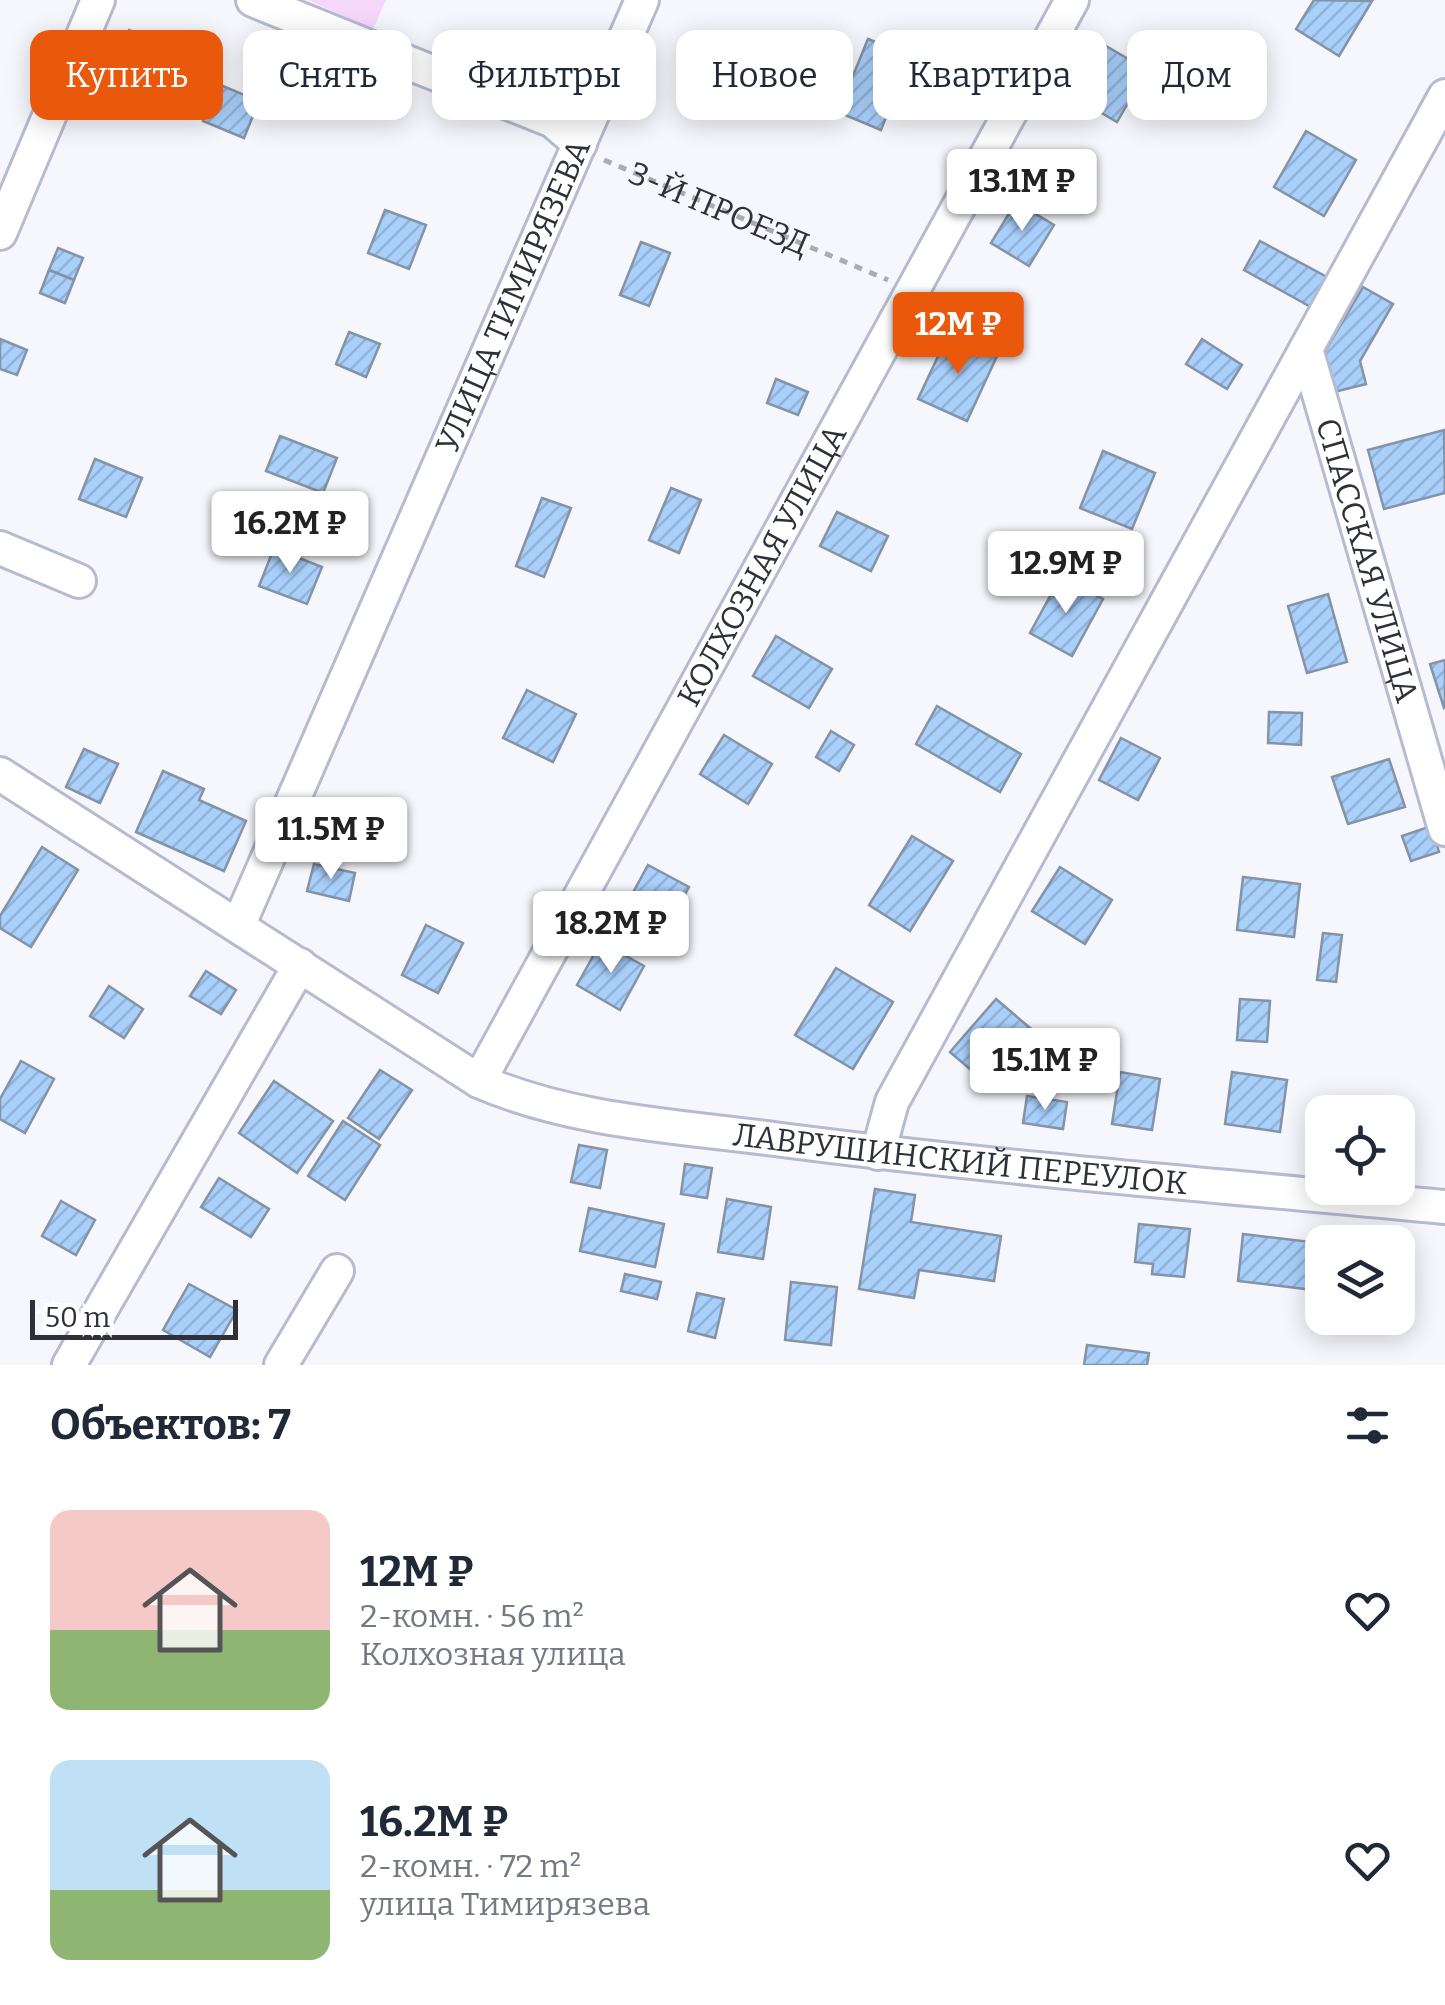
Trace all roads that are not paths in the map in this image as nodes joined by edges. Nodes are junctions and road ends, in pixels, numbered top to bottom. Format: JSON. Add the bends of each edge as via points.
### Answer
{"nodes":[{"id":1,"x":98,"y":0,"type":"edge"},
{"id":2,"x":253,"y":0,"type":"edge"},
{"id":3,"x":642,"y":0,"type":"edge"},
{"id":4,"x":1072,"y":0,"type":"edge"},
{"id":5,"x":1445,"y":96,"type":"edge"},
{"id":6,"x":580,"y":144,"type":"junction"},
{"id":7,"x":0,"y":233,"type":"edge"},
{"id":8,"x":1306,"y":349,"type":"junction"},
{"id":9,"x":0,"y":548,"type":"edge"},
{"id":10,"x":79,"y":581,"type":"dead end"},
{"id":11,"x":0,"y":774,"type":"edge"},
{"id":12,"x":1445,"y":829,"type":"edge"},
{"id":13,"x":240,"y":924,"type":"junction"},
{"id":14,"x":300,"y":965,"type":"junction"},
{"id":15,"x":479,"y":1080,"type":"junction"},
{"id":16,"x":878,"y":1153,"type":"junction"},
{"id":17,"x":1445,"y":1207,"type":"edge"},
{"id":18,"x":337,"y":1271,"type":"dead end"},
{"id":19,"x":68,"y":1365,"type":"edge"},
{"id":20,"x":281,"y":1365,"type":"edge"}],
"edges":[{"from":1,"to":7,"type":"street"},
{"from":2,"to":6,"type":"street","via":[[554,121]]},
{"from":3,"to":6,"type":"street","name":"УЛИЦА ТИМИРЯЗЕВА"},
{"from":4,"to":15,"type":"street","name":"КОЛХОЗНАЯ УЛИЦА"},
{"from":5,"to":8,"type":"street"},
{"from":6,"to":13,"type":"street","name":"УЛИЦА ТИМИРЯЗЕВА"},
{"from":8,"to":12,"type":"street","name":"СПАССКАЯ УЛИЦА"},
{"from":8,"to":16,"type":"street","via":[[892,1102]]},
{"from":9,"to":10,"type":"street"},
{"from":11,"to":13,"type":"street","name":"ЛАВРУШИНСКИЙ ПЕРЕУЛОК"},
{"from":13,"to":14,"type":"street","name":"ЛАВРУШИНСКИЙ ПЕРЕУЛОК"},
{"from":14,"to":15,"type":"street","name":"ЛАВРУШИНСКИЙ ПЕРЕУЛОК"},
{"from":14,"to":19,"type":"street"},
{"from":15,"to":16,"type":"street","name":"ЛАВРУШИНСКИЙ ПЕРЕУЛОК","via":[[524,1100],[584,1114]]},
{"from":16,"to":17,"type":"street","name":"ЛАВРУШИНСКИЙ ПЕРЕУЛОК"},
{"from":18,"to":20,"type":"street"}]}
